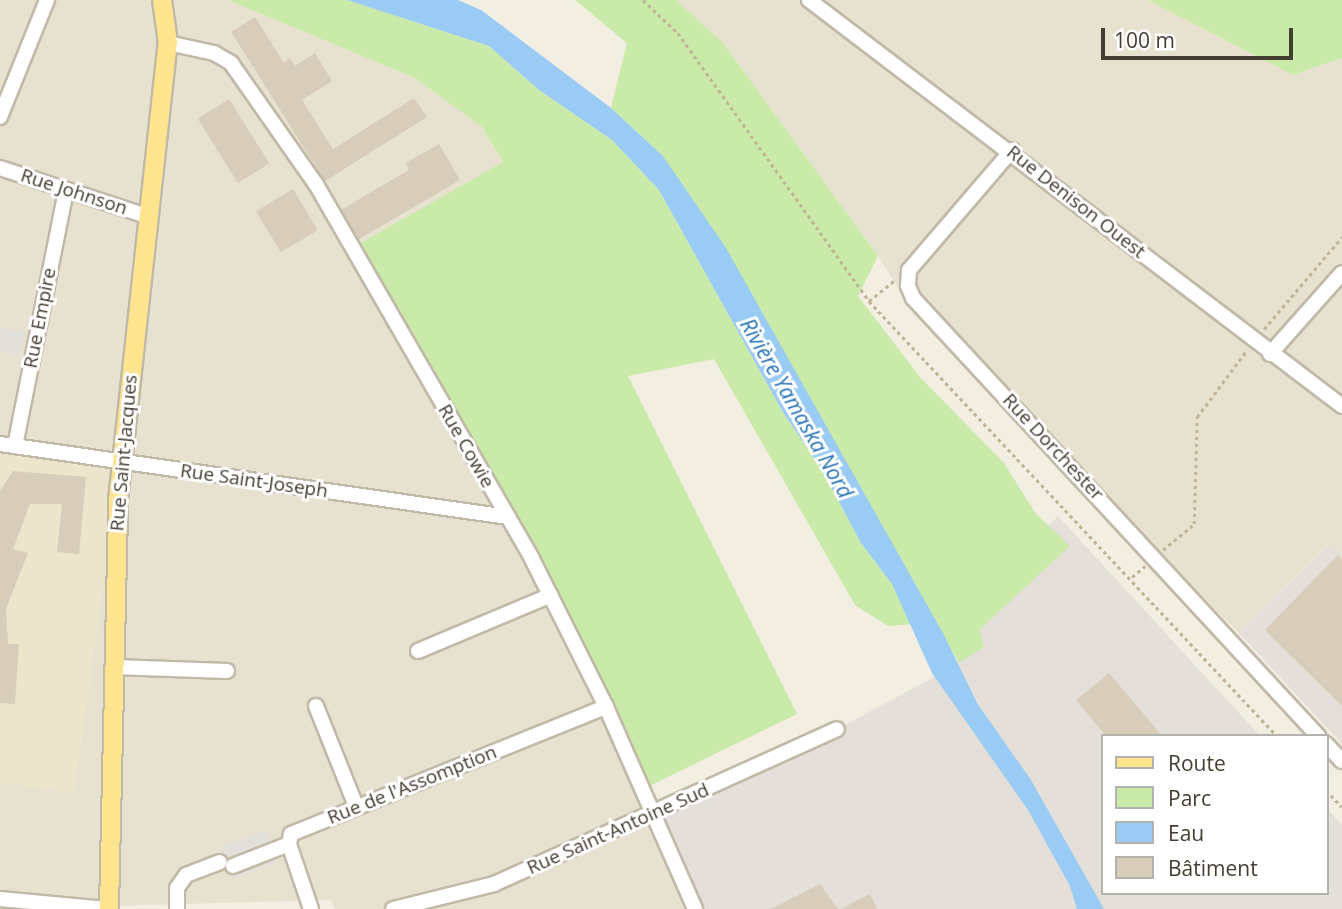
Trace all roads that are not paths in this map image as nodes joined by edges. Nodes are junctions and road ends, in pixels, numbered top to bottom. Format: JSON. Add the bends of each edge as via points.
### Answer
{"nodes":[{"id":1,"x":47,"y":0,"type":"edge"},
{"id":2,"x":162,"y":0,"type":"edge"},
{"id":3,"x":808,"y":0,"type":"edge"},
{"id":4,"x":168,"y":43,"type":"junction"},
{"id":5,"x":0,"y":117,"type":"edge"},
{"id":6,"x":1012,"y":150,"type":"junction"},
{"id":7,"x":0,"y":169,"type":"edge"},
{"id":8,"x":66,"y":190,"type":"junction"},
{"id":9,"x":147,"y":216,"type":"junction"},
{"id":10,"x":1340,"y":279,"type":"edge"},
{"id":11,"x":1270,"y":354,"type":"junction"},
{"id":12,"x":1342,"y":406,"type":"edge"},
{"id":13,"x":7,"y":445,"type":"edge"},
{"id":14,"x":121,"y":463,"type":"junction"},
{"id":15,"x":508,"y":517,"type":"junction"},
{"id":16,"x":551,"y":595,"type":"junction"},
{"id":17,"x":418,"y":651,"type":"dead end"},
{"id":18,"x":114,"y":667,"type":"junction"},
{"id":19,"x":227,"y":671,"type":"dead end"},
{"id":20,"x":316,"y":706,"type":"dead end"},
{"id":21,"x":606,"y":707,"type":"junction"},
{"id":22,"x":836,"y":729,"type":"dead end"},
{"id":23,"x":1316,"y":734,"type":"edge"},
{"id":24,"x":1328,"y":746,"type":"edge"},
{"id":25,"x":1342,"y":761,"type":"edge"},
{"id":26,"x":356,"y":806,"type":"junction"},
{"id":27,"x":653,"y":814,"type":"junction"},
{"id":28,"x":289,"y":844,"type":"junction"},
{"id":29,"x":0,"y":899,"type":"edge"},
{"id":30,"x":108,"y":909,"type":"edge"},
{"id":31,"x":177,"y":909,"type":"edge"},
{"id":32,"x":311,"y":909,"type":"edge"},
{"id":33,"x":393,"y":909,"type":"edge"},
{"id":34,"x":695,"y":909,"type":"edge"}],
"edges":[{"from":1,"to":5,"type":"street"},
{"from":2,"to":4,"type":"main road","name":"Rue Saint-Jacques"},
{"from":3,"to":6,"type":"street","name":"Rue Denison Ouest"},
{"from":4,"to":9,"type":"main road","name":"Rue Saint-Jacques"},
{"from":4,"to":15,"type":"street","name":"Rue Cowie","via":[[214,53],[243,76],[323,196]]},
{"from":6,"to":11,"type":"street","name":"Rue Denison Ouest"},
{"from":6,"to":23,"type":"street","name":"Rue Dorchester","via":[[909,270],[913,298]]},
{"from":7,"to":8,"type":"street","name":"Rue Johnson"},
{"from":8,"to":9,"type":"street","name":"Rue Johnson"},
{"from":8,"to":13,"type":"street","name":"Rue Empire"},
{"from":9,"to":14,"type":"main road","name":"Rue Saint-Jacques"},
{"from":10,"to":11,"type":"street"},
{"from":11,"to":12,"type":"street","name":"Rue Denison Ouest"},
{"from":13,"to":14,"type":"street","name":"Rue Saint-Joseph"},
{"from":14,"to":15,"type":"street","name":"Rue Saint-Joseph"},
{"from":14,"to":18,"type":"main road","name":"Rue Saint-Jacques"},
{"from":15,"to":16,"type":"street","name":"Rue Cowie"},
{"from":16,"to":17,"type":"street"},
{"from":16,"to":21,"type":"street","name":"Rue Cowie"},
{"from":18,"to":19,"type":"street"},
{"from":18,"to":30,"type":"main road","name":"Rue Saint-Jacques"},
{"from":20,"to":26,"type":"street"},
{"from":21,"to":26,"type":"street","name":"Rue de l'Assomption"},
{"from":21,"to":27,"type":"street","name":"Rue Cowie"},
{"from":22,"to":27,"type":"street","name":"Rue Saint-Antoine Sud"},
{"from":24,"to":25,"type":"street"},
{"from":26,"to":28,"type":"street","name":"Rue de l'Assomption","via":[[291,834]]},
{"from":27,"to":33,"type":"street","name":"Rue Saint-Antoine Sud","via":[[494,884]]},
{"from":27,"to":34,"type":"street","name":"Rue Cowie"},
{"from":28,"to":31,"type":"street","via":[[186,875],[177,888]]},
{"from":28,"to":32,"type":"street"},
{"from":29,"to":30,"type":"street"}]}
